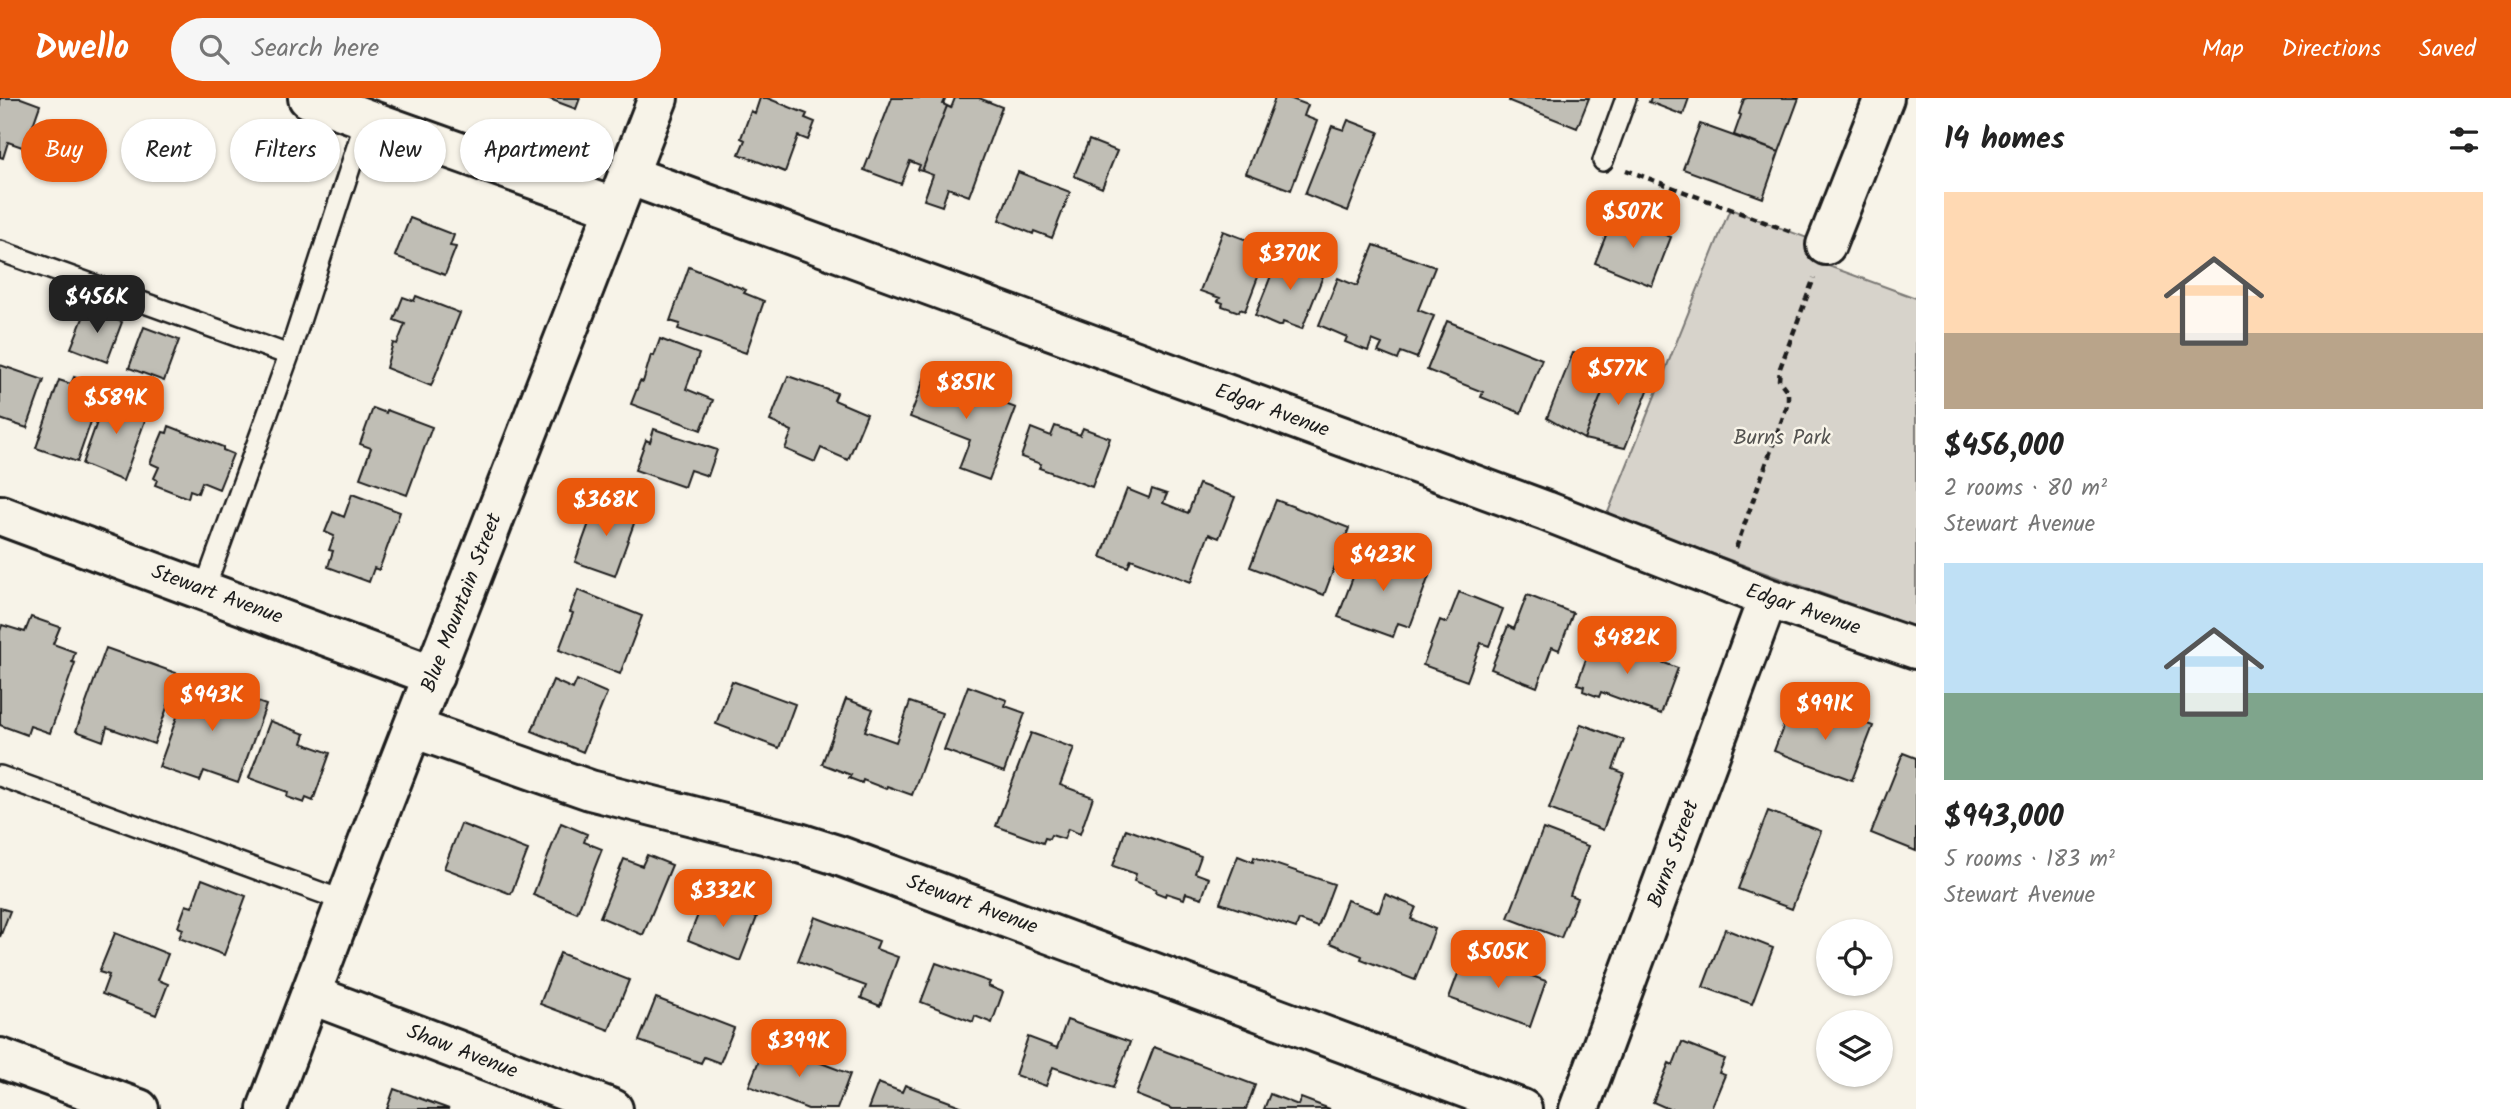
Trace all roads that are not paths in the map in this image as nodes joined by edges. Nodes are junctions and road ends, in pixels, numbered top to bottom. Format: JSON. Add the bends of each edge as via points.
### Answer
{"nodes":[{"id":1,"x":308,"y":98,"type":"edge"},
{"id":2,"x":658,"y":98,"type":"edge"},
{"id":3,"x":1626,"y":98,"type":"edge"},
{"id":4,"x":1884,"y":98,"type":"edge"},
{"id":5,"x":366,"y":119,"type":"edge"},
{"id":6,"x":446,"y":142,"type":"edge"},
{"id":7,"x":354,"y":156,"type":"edge"},
{"id":8,"x":1603,"y":161,"type":"road end"},
{"id":9,"x":621,"y":192,"type":"junction"},
{"id":10,"x":1826,"y":245,"type":"road end"},
{"id":11,"x":0,"y":251,"type":"edge"},
{"id":12,"x":289,"y":355,"type":"junction"},
{"id":13,"x":0,"y":515,"type":"edge"},
{"id":14,"x":204,"y":590,"type":"junction"},
{"id":15,"x":1769,"y":598,"type":"junction"},
{"id":16,"x":1916,"y":649,"type":"edge"},
{"id":17,"x":434,"y":676,"type":"junction"},
{"id":18,"x":413,"y":728,"type":"junction"},
{"id":19,"x":0,"y":776,"type":"edge"},
{"id":20,"x":347,"y":902,"type":"junction"},
{"id":21,"x":312,"y":995,"type":"junction"},
{"id":22,"x":0,"y":1058,"type":"edge"},
{"id":23,"x":139,"y":1109,"type":"edge"},
{"id":24,"x":267,"y":1109,"type":"edge"},
{"id":25,"x":613,"y":1109,"type":"edge"},
{"id":26,"x":1522,"y":1109,"type":"edge"},
{"id":27,"x":1579,"y":1109,"type":"edge"}],
"edges":[{"from":1,"to":5,"type":"street","name":"Edgar Avenue"},
{"from":2,"to":9,"type":"street","name":"Blue Mountain Street"},
{"from":3,"to":8,"type":"lane"},
{"from":4,"to":10,"type":"street"},
{"from":6,"to":9,"type":"street","name":"Edgar Avenue"},
{"from":7,"to":12,"type":"lane"},
{"from":9,"to":15,"type":"street","name":"Edgar Avenue","via":[[1532,506]]},
{"from":9,"to":17,"type":"street","name":"Blue Mountain Street"},
{"from":11,"to":12,"type":"lane"},
{"from":12,"to":14,"type":"lane"},
{"from":13,"to":14,"type":"street","name":"Stewart Avenue"},
{"from":14,"to":17,"type":"street","name":"Stewart Avenue"},
{"from":15,"to":16,"type":"street","name":"Edgar Avenue"},
{"from":15,"to":27,"type":"street","name":"Burns Street"},
{"from":17,"to":18,"type":"street","name":"Blue Mountain Street"},
{"from":18,"to":20,"type":"street","name":"Blue Mountain Street"},
{"from":18,"to":26,"type":"street","name":"Stewart Avenue","via":[[590,790],[825,851]]},
{"from":19,"to":20,"type":"lane"},
{"from":20,"to":21,"type":"street","name":"Blue Mountain Street"},
{"from":21,"to":24,"type":"street","name":"Blue Mountain Street"},
{"from":21,"to":25,"type":"street","name":"Shaw Avenue"},
{"from":22,"to":23,"type":"street"}]}
